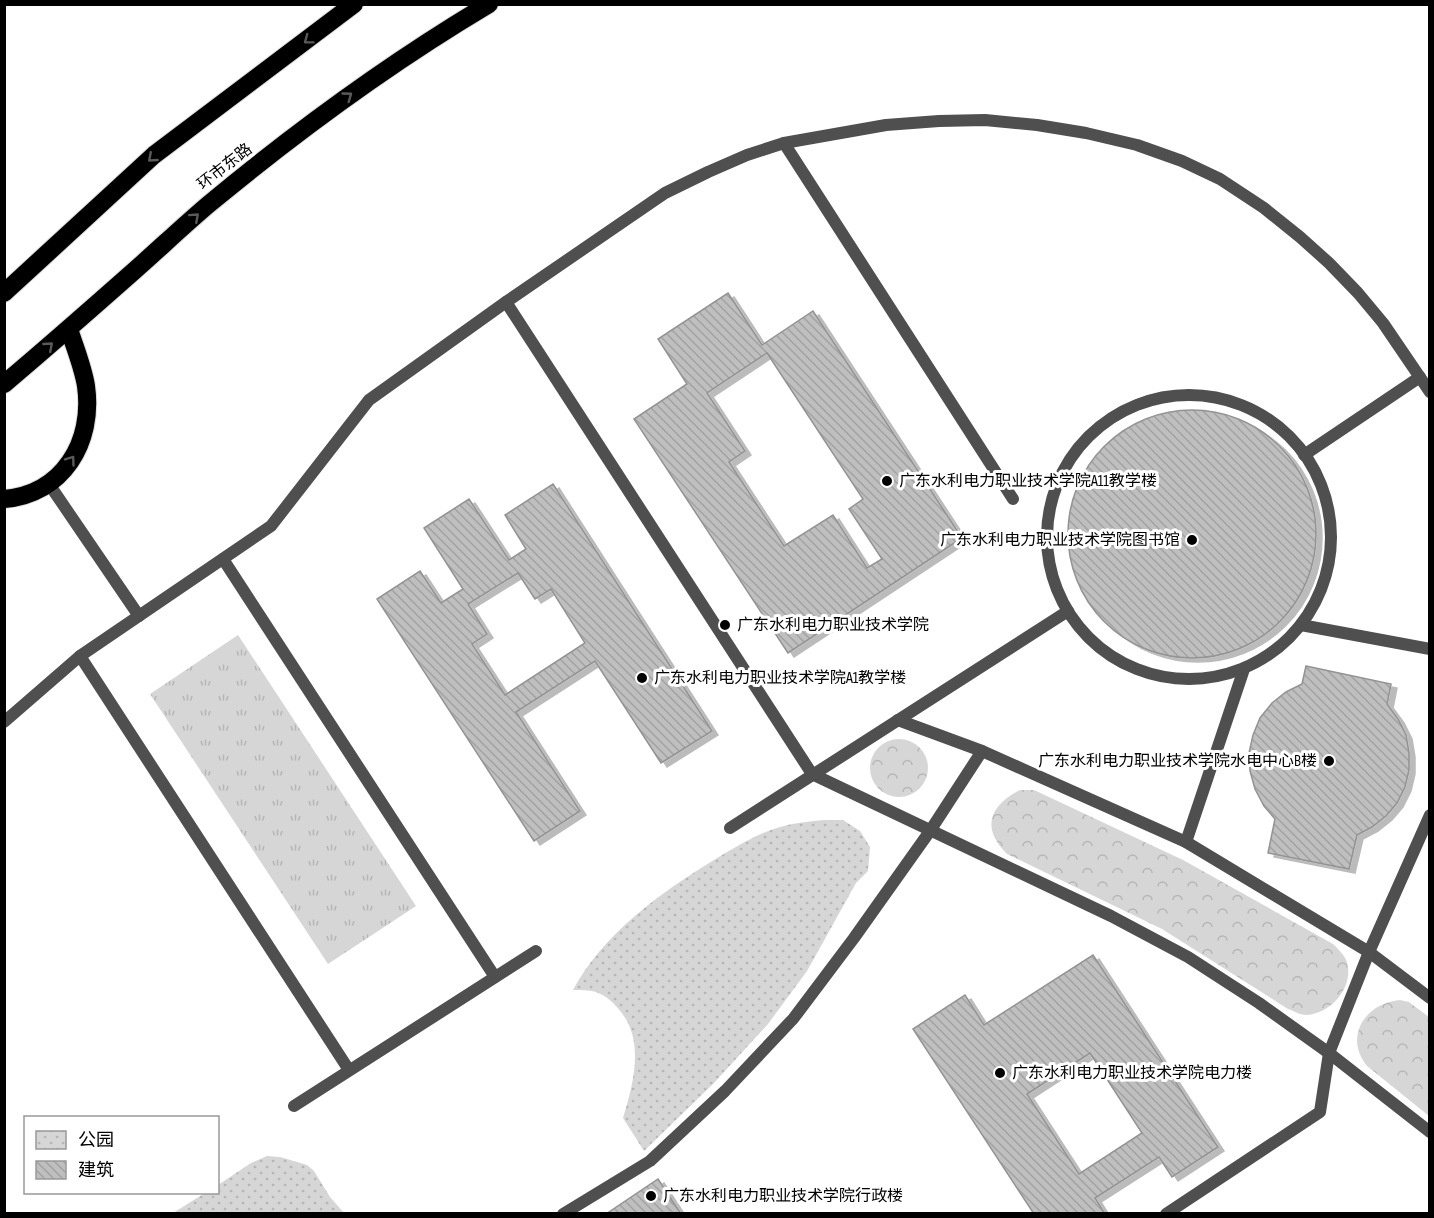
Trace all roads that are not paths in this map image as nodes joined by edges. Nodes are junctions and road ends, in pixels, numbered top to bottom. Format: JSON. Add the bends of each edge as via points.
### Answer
{"nodes":[{"id":1,"x":354,"y":4,"type":"edge"},
{"id":2,"x":489,"y":4,"type":"edge"},
{"id":3,"x":783,"y":143,"type":"junction"},
{"id":4,"x":4,"y":293,"type":"edge"},
{"id":5,"x":506,"y":302,"type":"junction"},
{"id":6,"x":69,"y":329,"type":"junction"},
{"id":7,"x":1420,"y":377,"type":"junction"},
{"id":8,"x":4,"y":384,"type":"edge"},
{"id":9,"x":1430,"y":392,"type":"edge"},
{"id":10,"x":1304,"y":455,"type":"junction"},
{"id":11,"x":49,"y":484,"type":"junction"},
{"id":12,"x":4,"y":499,"type":"edge"},
{"id":13,"x":1013,"y":499,"type":"dead end"},
{"id":14,"x":223,"y":559,"type":"junction"},
{"id":15,"x":1068,"y":611,"type":"junction"},
{"id":16,"x":139,"y":616,"type":"junction"},
{"id":17,"x":1301,"y":625,"type":"junction"},
{"id":18,"x":1430,"y":649,"type":"edge"},
{"id":19,"x":80,"y":656,"type":"junction"},
{"id":20,"x":1244,"y":669,"type":"junction"},
{"id":21,"x":898,"y":720,"type":"junction"},
{"id":22,"x":4,"y":722,"type":"edge"},
{"id":23,"x":982,"y":752,"type":"junction"},
{"id":24,"x":812,"y":774,"type":"junction"},
{"id":25,"x":1430,"y":815,"type":"edge"},
{"id":26,"x":730,"y":828,"type":"dead end"},
{"id":27,"x":930,"y":831,"type":"junction"},
{"id":28,"x":1186,"y":842,"type":"junction"},
{"id":29,"x":536,"y":951,"type":"dead end"},
{"id":30,"x":1369,"y":952,"type":"junction"},
{"id":31,"x":495,"y":978,"type":"junction"},
{"id":32,"x":1430,"y":998,"type":"edge"},
{"id":33,"x":1329,"y":1053,"type":"junction"},
{"id":34,"x":350,"y":1070,"type":"junction"},
{"id":35,"x":294,"y":1106,"type":"dead end"},
{"id":36,"x":1430,"y":1132,"type":"edge"},
{"id":37,"x":563,"y":1214,"type":"edge"},
{"id":38,"x":1166,"y":1214,"type":"edge"}],
"edges":[{"from":1,"to":4,"type":"highway","one_way":true,"via":[[154,155]]},
{"from":6,"to":2,"type":"highway","name":"环市东路","one_way":true,"via":[[208,205],[314,121]]},
{"from":3,"to":5,"type":"lane","via":[[737,159],[665,193]]},
{"from":3,"to":7,"type":"lane","via":[[886,125],[985,120],[1086,133],[1182,161],[1220,179],[1264,208],[1329,263],[1383,323]]},
{"from":3,"to":13,"type":"lane"},
{"from":5,"to":14,"type":"lane","via":[[369,400],[271,526]]},
{"from":5,"to":24,"type":"lane"},
{"from":8,"to":6,"type":"highway","name":"环市东路","one_way":true},
{"from":11,"to":6,"type":"highway","one_way":true,"via":[[76,454],[84,432],[86,387]]},
{"from":7,"to":9,"type":"lane"},
{"from":7,"to":10,"type":"lane"},
{"from":10,"to":15,"type":"lane","via":[[1266,418],[1235,403],[1209,397],[1183,395],[1149,401],[1103,424],[1068,463],[1050,512],[1050,564]]},
{"from":10,"to":17,"type":"lane","via":[[1322,487],[1331,541],[1326,577]]},
{"from":11,"to":12,"type":"highway"},
{"from":11,"to":16,"type":"lane"},
{"from":14,"to":16,"type":"lane"},
{"from":14,"to":31,"type":"lane"},
{"from":15,"to":20,"type":"lane","via":[[1092,640],[1138,670],[1191,680]]},
{"from":15,"to":21,"type":"lane"},
{"from":16,"to":19,"type":"lane"},
{"from":17,"to":18,"type":"lane"},
{"from":17,"to":20,"type":"lane","via":[[1276,651]]},
{"from":19,"to":22,"type":"lane"},
{"from":19,"to":34,"type":"lane"},
{"from":20,"to":28,"type":"lane"},
{"from":21,"to":23,"type":"lane"},
{"from":21,"to":24,"type":"lane"},
{"from":23,"to":27,"type":"lane"},
{"from":23,"to":28,"type":"lane"},
{"from":24,"to":26,"type":"lane"},
{"from":24,"to":27,"type":"lane"},
{"from":25,"to":30,"type":"lane"},
{"from":27,"to":33,"type":"lane","via":[[1111,916],[1188,957]]},
{"from":27,"to":37,"type":"lane","via":[[793,1019],[725,1091],[650,1161]]},
{"from":28,"to":30,"type":"lane"},
{"from":29,"to":31,"type":"lane"},
{"from":30,"to":32,"type":"lane"},
{"from":30,"to":33,"type":"lane"},
{"from":31,"to":34,"type":"lane"},
{"from":33,"to":36,"type":"lane"},
{"from":33,"to":38,"type":"lane","via":[[1320,1112]]},
{"from":34,"to":35,"type":"lane"}]}
